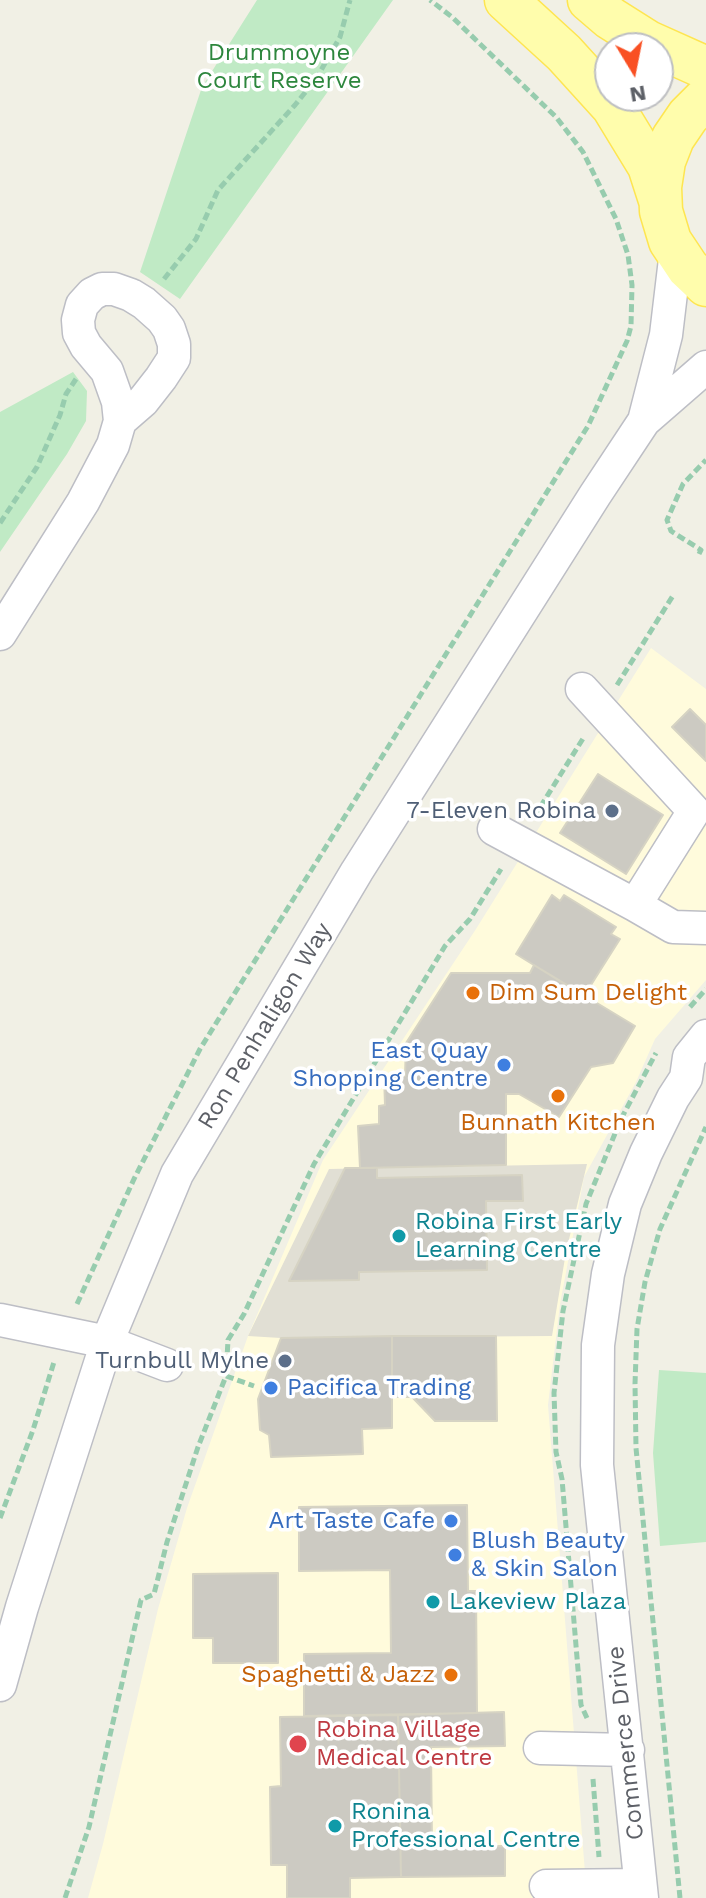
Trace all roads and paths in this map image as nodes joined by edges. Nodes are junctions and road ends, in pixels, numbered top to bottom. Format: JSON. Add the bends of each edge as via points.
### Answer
{"nodes":[{"id":1,"x":350,"y":0,"type":"edge"},
{"id":2,"x":430,"y":0,"type":"edge"},
{"id":3,"x":506,"y":0,"type":"edge"},
{"id":4,"x":589,"y":0,"type":"edge"},
{"id":5,"x":706,"y":68,"type":"edge"},
{"id":6,"x":706,"y":98,"type":"edge"},
{"id":7,"x":660,"y":200,"type":"junction"},
{"id":8,"x":676,"y":251,"type":"junction"},
{"id":9,"x":706,"y":285,"type":"edge"},
{"id":10,"x":144,"y":303,"type":"junction"},
{"id":11,"x":631,"y":326,"type":"dead end"},
{"id":12,"x":97,"y":358,"type":"junction"},
{"id":13,"x":706,"y":367,"type":"edge"},
{"id":14,"x":120,"y":421,"type":"junction"},
{"id":15,"x":644,"y":421,"type":"junction"},
{"id":16,"x":706,"y":460,"type":"edge"},
{"id":17,"x":0,"y":523,"type":"edge"},
{"id":18,"x":699,"y":554,"type":"dead end"},
{"id":19,"x":674,"y":594,"type":"dead end"},
{"id":20,"x":0,"y":634,"type":"edge"},
{"id":21,"x":592,"y":699,"type":"junction"},
{"id":22,"x":506,"y":835,"type":"junction"},
{"id":23,"x":635,"y":905,"type":"junction"},
{"id":24,"x":706,"y":928,"type":"edge"},
{"id":25,"x":706,"y":1036,"type":"edge"},
{"id":26,"x":696,"y":1071,"type":"edge"},
{"id":27,"x":706,"y":1127,"type":"edge"},
{"id":28,"x":0,"y":1320,"type":"edge"},
{"id":29,"x":107,"y":1342,"type":"junction"},
{"id":30,"x":167,"y":1365,"type":"dead end"},
{"id":31,"x":226,"y":1376,"type":"junction"},
{"id":32,"x":254,"y":1386,"type":"dead end"},
{"id":33,"x":0,"y":1685,"type":"edge"},
{"id":34,"x":540,"y":1748,"type":"dead end"},
{"id":35,"x":628,"y":1750,"type":"junction"},
{"id":36,"x":546,"y":1886,"type":"dead end"},
{"id":37,"x":641,"y":1891,"type":"edge"},
{"id":38,"x":65,"y":1898,"type":"edge"},
{"id":39,"x":680,"y":1898,"type":"edge"}],
"edges":[{"from":1,"to":10,"type":"path","via":[[340,37],[316,79],[218,190],[196,239]]},
{"from":2,"to":11,"type":"path","via":[[556,117],[583,152],[628,255]]},
{"from":3,"to":7,"type":"main road","via":[[613,107],[649,166]]},
{"from":4,"to":5,"type":"main road","via":[[648,42]]},
{"from":6,"to":7,"type":"main road","via":[[673,138],[661,174]]},
{"from":7,"to":8,"type":"main road"},
{"from":8,"to":9,"type":"main road"},
{"from":8,"to":15,"type":"street","name":"Ron Penhaligon Way","via":[[666,335]]},
{"from":10,"to":12,"type":"street","via":[[102,289],[82,305],[79,333]]},
{"from":10,"to":14,"type":"street","via":[[169,329],[174,358],[143,401]]},
{"from":12,"to":14,"type":"street","via":[[107,371]]},
{"from":12,"to":17,"type":"path","via":[[66,394],[37,467]]},
{"from":13,"to":15,"type":"street","name":"Ron Penhaligon Way"},
{"from":14,"to":20,"type":"street","via":[[83,502]]},
{"from":15,"to":29,"type":"street","name":"Ron Penhaligon Way","via":[[357,871],[177,1174]]},
{"from":16,"to":18,"type":"path","via":[[683,484],[667,520],[671,531],[701,550]]},
{"from":19,"to":21,"type":"path"},
{"from":21,"to":22,"type":"path"},
{"from":21,"to":23,"type":"street","via":[[694,811]]},
{"from":22,"to":23,"type":"street"},
{"from":22,"to":31,"type":"path","via":[[470,919],[445,946],[314,1164],[228,1340]]},
{"from":23,"to":24,"type":"street","via":[[673,927]]},
{"from":25,"to":26,"type":"street","name":"Commerce Drive","via":[[689,1057]]},
{"from":26,"to":35,"type":"street","name":"Commerce Drive","via":[[673,1098],[625,1204],[598,1345],[597,1465]]},
{"from":27,"to":39,"type":"path","via":[[660,1229],[645,1282],[635,1384],[636,1448]]},
{"from":28,"to":29,"type":"street"},
{"from":29,"to":30,"type":"street"},
{"from":29,"to":33,"type":"street","name":"Ron Penhaligon Way"},
{"from":31,"to":32,"type":"path"},
{"from":31,"to":38,"type":"path","via":[[154,1594],[141,1600],[89,1827]]},
{"from":34,"to":35,"type":"street"},
{"from":35,"to":37,"type":"street","name":"Commerce Drive"},
{"from":36,"to":37,"type":"street"}]}
